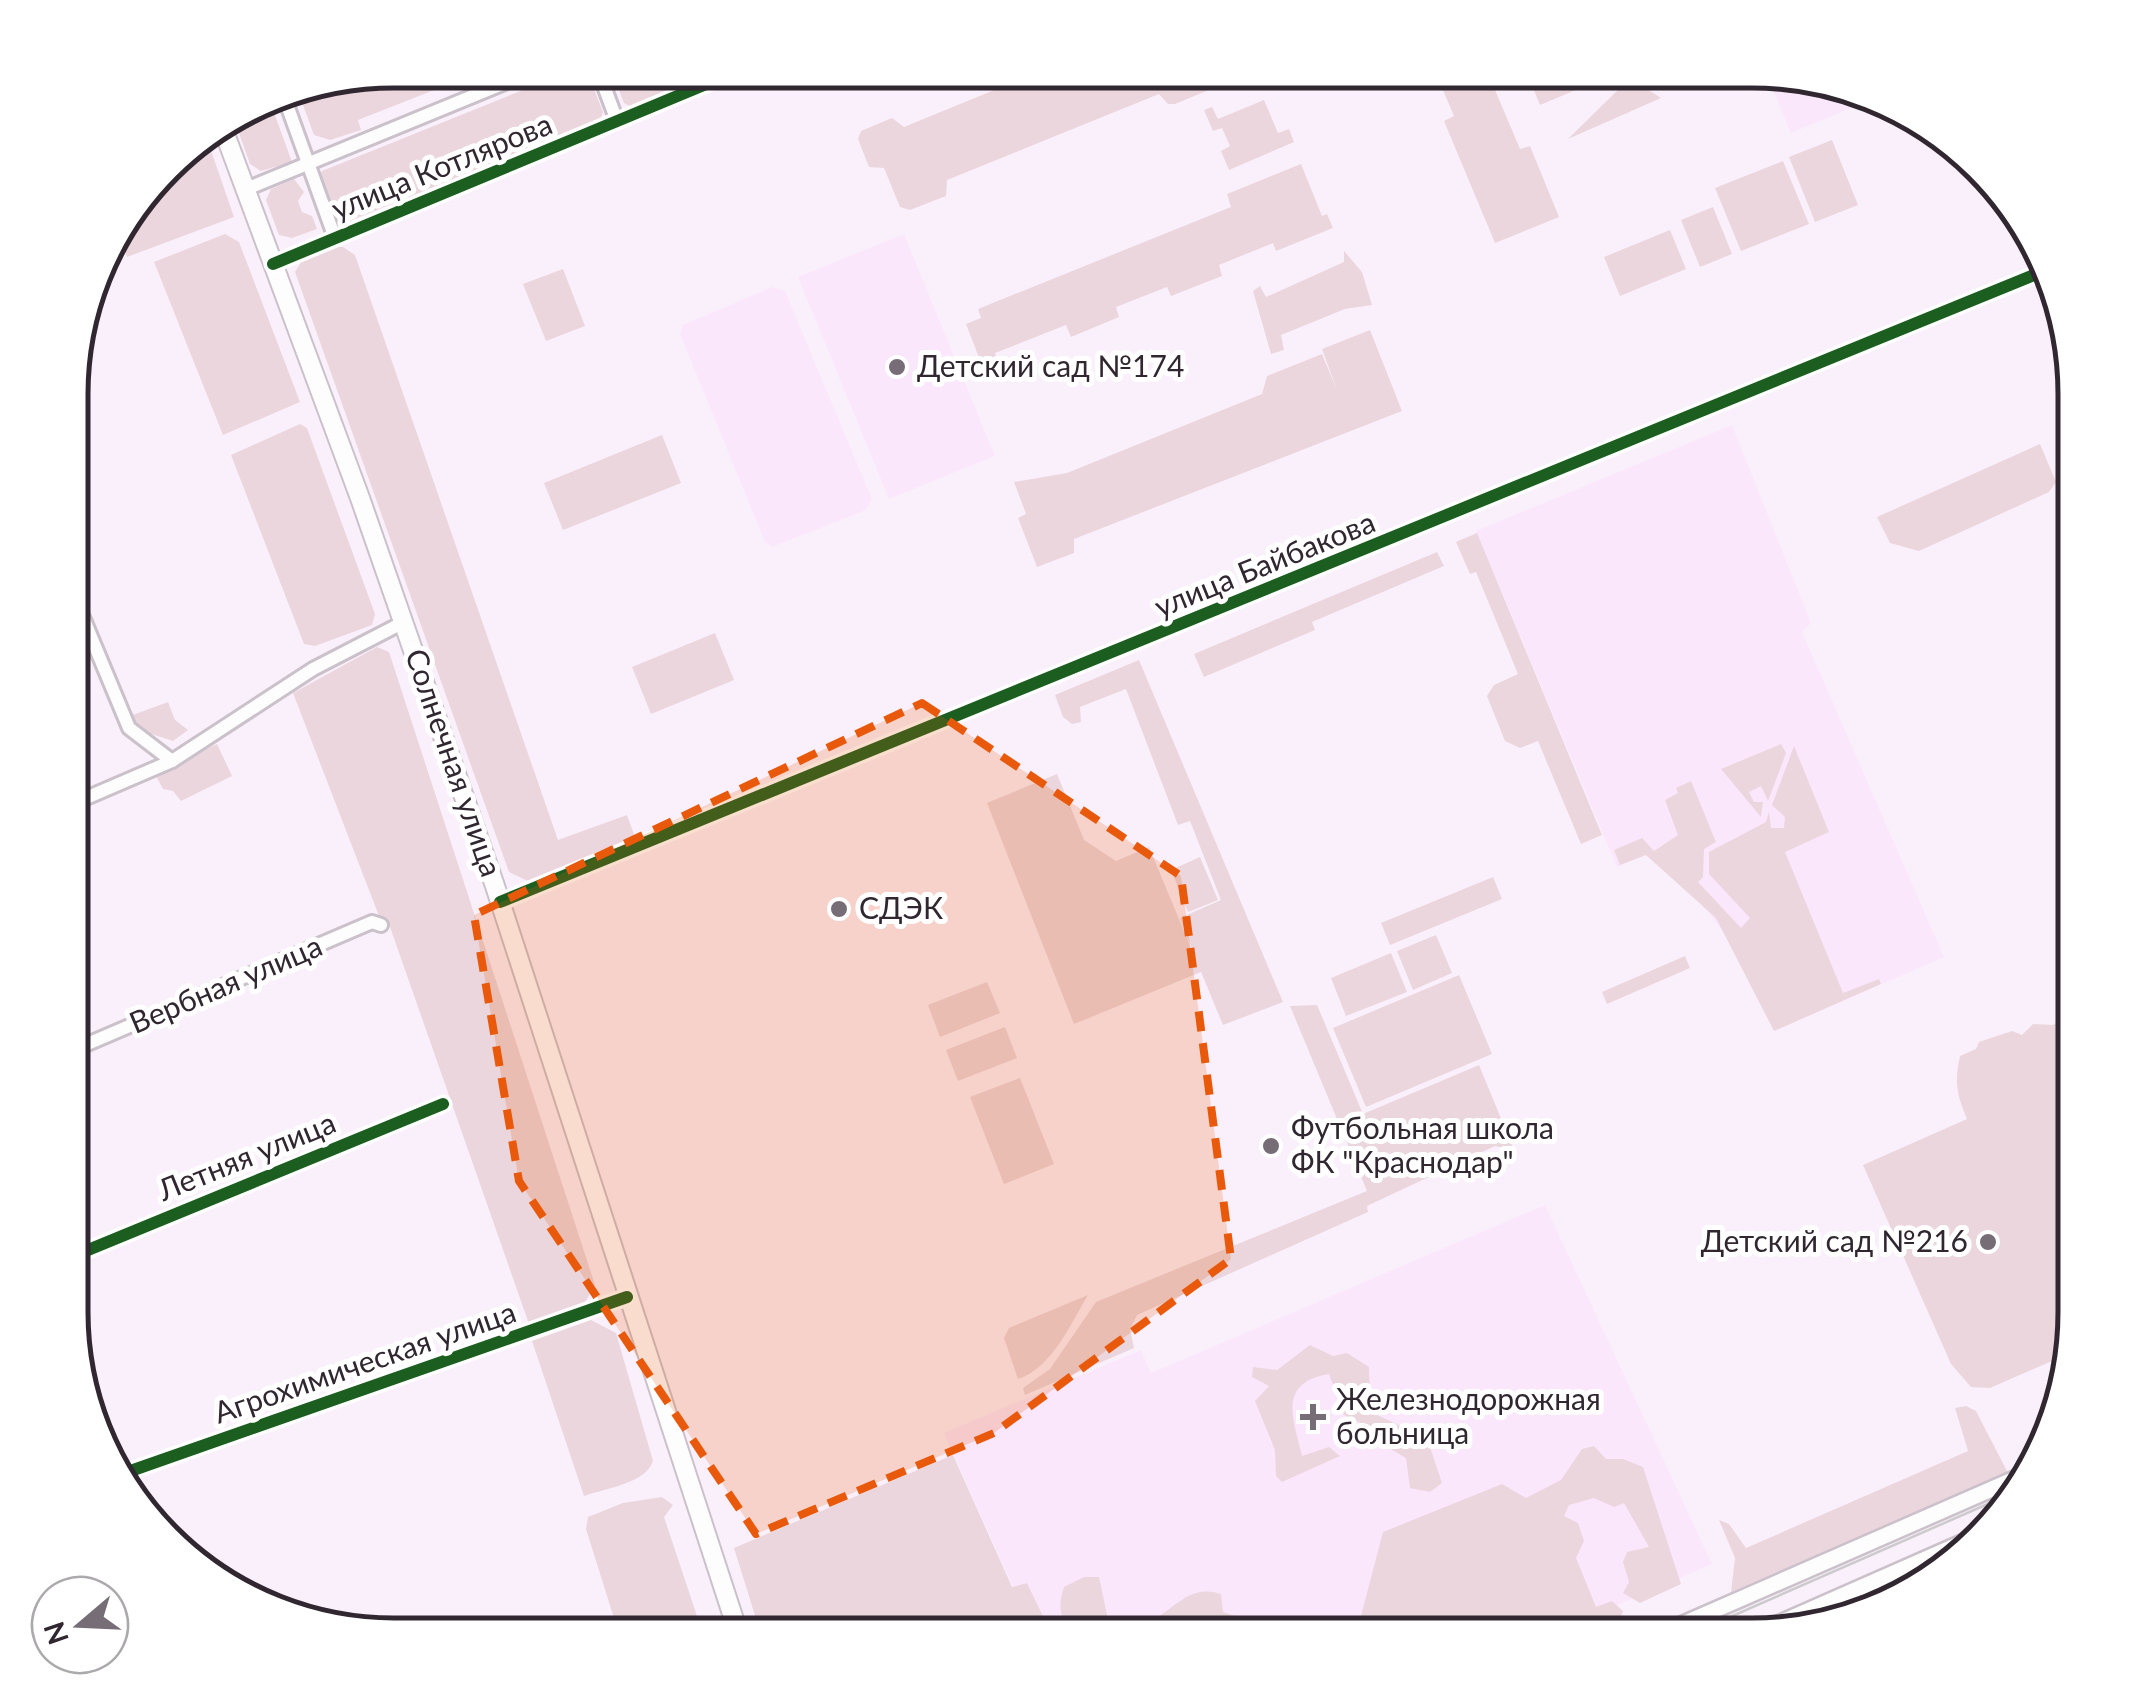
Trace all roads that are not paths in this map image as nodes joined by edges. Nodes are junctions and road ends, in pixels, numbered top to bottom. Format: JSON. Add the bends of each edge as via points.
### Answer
{"nodes":[{"id":1,"x":492,"y":88,"type":"edge"},
{"id":2,"x":605,"y":88,"type":"edge"},
{"id":3,"x":697,"y":88,"type":"edge"},
{"id":4,"x":287,"y":107,"type":"edge"},
{"id":5,"x":617,"y":121,"type":"junction"},
{"id":6,"x":226,"y":137,"type":"edge"},
{"id":7,"x":308,"y":164,"type":"junction"},
{"id":8,"x":246,"y":189,"type":"junction"},
{"id":9,"x":335,"y":238,"type":"junction"},
{"id":10,"x":273,"y":264,"type":"junction"},
{"id":11,"x":2033,"y":275,"type":"edge"},
{"id":12,"x":404,"y":622,"type":"junction"},
{"id":13,"x":88,"y":629,"type":"edge"},
{"id":14,"x":172,"y":761,"type":"junction"},
{"id":15,"x":88,"y":797,"type":"edge"},
{"id":16,"x":500,"y":902,"type":"junction"},
{"id":17,"x":381,"y":924,"type":"dead end"},
{"id":18,"x":88,"y":1044,"type":"edge"},
{"id":19,"x":443,"y":1104,"type":"dead end"},
{"id":20,"x":88,"y":1249,"type":"edge"},
{"id":21,"x":627,"y":1298,"type":"junction"},
{"id":22,"x":132,"y":1471,"type":"edge"},
{"id":23,"x":2000,"y":1489,"type":"edge"},
{"id":24,"x":1939,"y":1553,"type":"edge"},
{"id":25,"x":1803,"y":1613,"type":"edge"},
{"id":26,"x":733,"y":1617,"type":"edge"},
{"id":27,"x":1698,"y":1618,"type":"edge"}],
"edges":[{"from":1,"to":7,"type":"street","name":"улица Котлярова"},
{"from":2,"to":5,"type":"street"},
{"from":3,"to":5,"type":"street","name":"улица Котлярова"},
{"from":4,"to":7,"type":"street"},
{"from":5,"to":9,"type":"street","name":"улица Котлярова"},
{"from":6,"to":8,"type":"main road","name":"Солнечная улица"},
{"from":7,"to":8,"type":"street","name":"улица Котлярова"},
{"from":7,"to":9,"type":"street"},
{"from":8,"to":10,"type":"main road","name":"Солнечная улица"},
{"from":9,"to":10,"type":"street","name":"улица Котлярова"},
{"from":10,"to":12,"type":"main road","name":"Солнечная улица"},
{"from":11,"to":16,"type":"street","name":"улица Байбакова"},
{"from":12,"to":14,"type":"street","via":[[313,669]]},
{"from":12,"to":16,"type":"main road","name":"Солнечная улица"},
{"from":13,"to":14,"type":"street","via":[[129,728]]},
{"from":14,"to":15,"type":"street"},
{"from":16,"to":21,"type":"main road","name":"Солнечная улица"},
{"from":17,"to":18,"type":"street","name":"Вербная улица","via":[[372,922]]},
{"from":19,"to":20,"type":"street","name":"Летняя улица"},
{"from":21,"to":22,"type":"street","name":"Агрохимическая улица"},
{"from":21,"to":26,"type":"main road","name":"Солнечная улица"},
{"from":23,"to":27,"type":"street"},
{"from":24,"to":25,"type":"street"}]}
